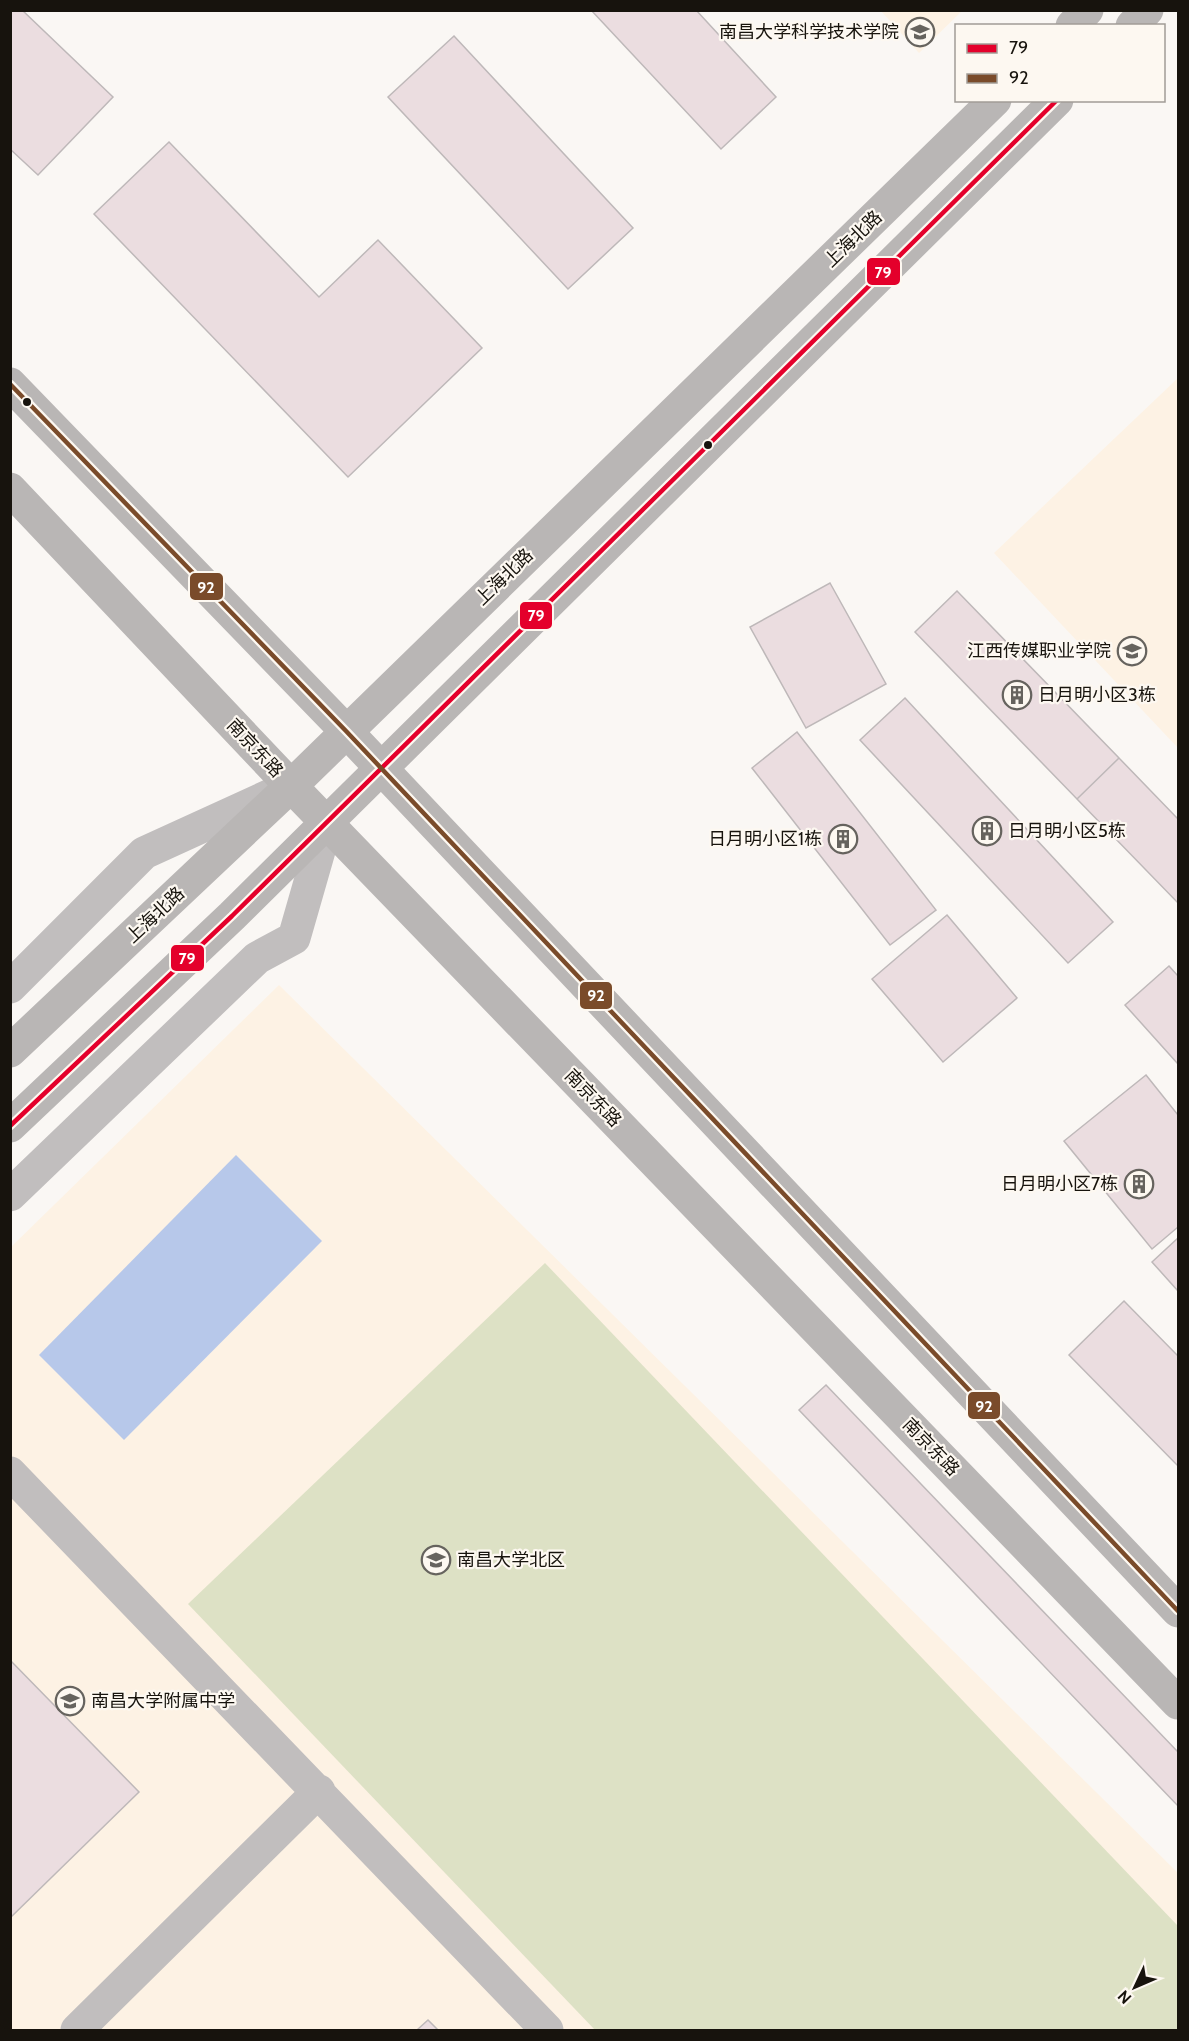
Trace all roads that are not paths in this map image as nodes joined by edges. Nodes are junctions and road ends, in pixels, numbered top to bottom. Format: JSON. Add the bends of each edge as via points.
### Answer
{"nodes":[{"id":1,"x":1087,"y":10,"type":"edge"},
{"id":2,"x":1147,"y":10,"type":"edge"},
{"id":3,"x":1074,"y":24,"type":"edge"},
{"id":4,"x":1134,"y":24,"type":"edge"},
{"id":5,"x":993,"y":102,"type":"edge"},
{"id":6,"x":1055,"y":102,"type":"edge"},
{"id":7,"x":10,"y":384,"type":"edge"},
{"id":8,"x":10,"y":489,"type":"edge"},
{"id":9,"x":346,"y":731,"type":"junction"},
{"id":10,"x":382,"y":769,"type":"junction"},
{"id":11,"x":291,"y":786,"type":"junction"},
{"id":12,"x":327,"y":823,"type":"junction"},
{"id":13,"x":10,"y":987,"type":"edge"},
{"id":14,"x":10,"y":1051,"type":"edge"},
{"id":15,"x":10,"y":1126,"type":"edge"},
{"id":16,"x":10,"y":1195,"type":"edge"},
{"id":17,"x":10,"y":1473,"type":"edge"},
{"id":18,"x":1179,"y":1611,"type":"edge"},
{"id":19,"x":1179,"y":1703,"type":"edge"},
{"id":20,"x":319,"y":1791,"type":"junction"},
{"id":21,"x":77,"y":2031,"type":"edge"},
{"id":22,"x":547,"y":2031,"type":"edge"}],
"edges":[{"from":1,"to":3,"type":"main road"},
{"from":2,"to":4,"type":"main road"},
{"from":5,"to":9,"type":"main road","name":"上海北路"},
{"from":6,"to":10,"type":"main road"},
{"from":7,"to":9,"type":"main road"},
{"from":8,"to":11,"type":"main road","name":"南京东路"},
{"from":9,"to":10,"type":"main road"},
{"from":9,"to":11,"type":"main road","name":"上海北路"},
{"from":10,"to":12,"type":"main road"},
{"from":10,"to":18,"type":"main road"},
{"from":11,"to":12,"type":"main road","name":"南京东路"},
{"from":11,"to":13,"type":"street","via":[[144,853]]},
{"from":11,"to":14,"type":"main road","name":"上海北路"},
{"from":12,"to":15,"type":"main road"},
{"from":12,"to":16,"type":"street","via":[[294,938],[257,958]]},
{"from":12,"to":19,"type":"main road","name":"南京东路"},
{"from":17,"to":20,"type":"street"},
{"from":20,"to":21,"type":"street"},
{"from":20,"to":22,"type":"street"}]}
